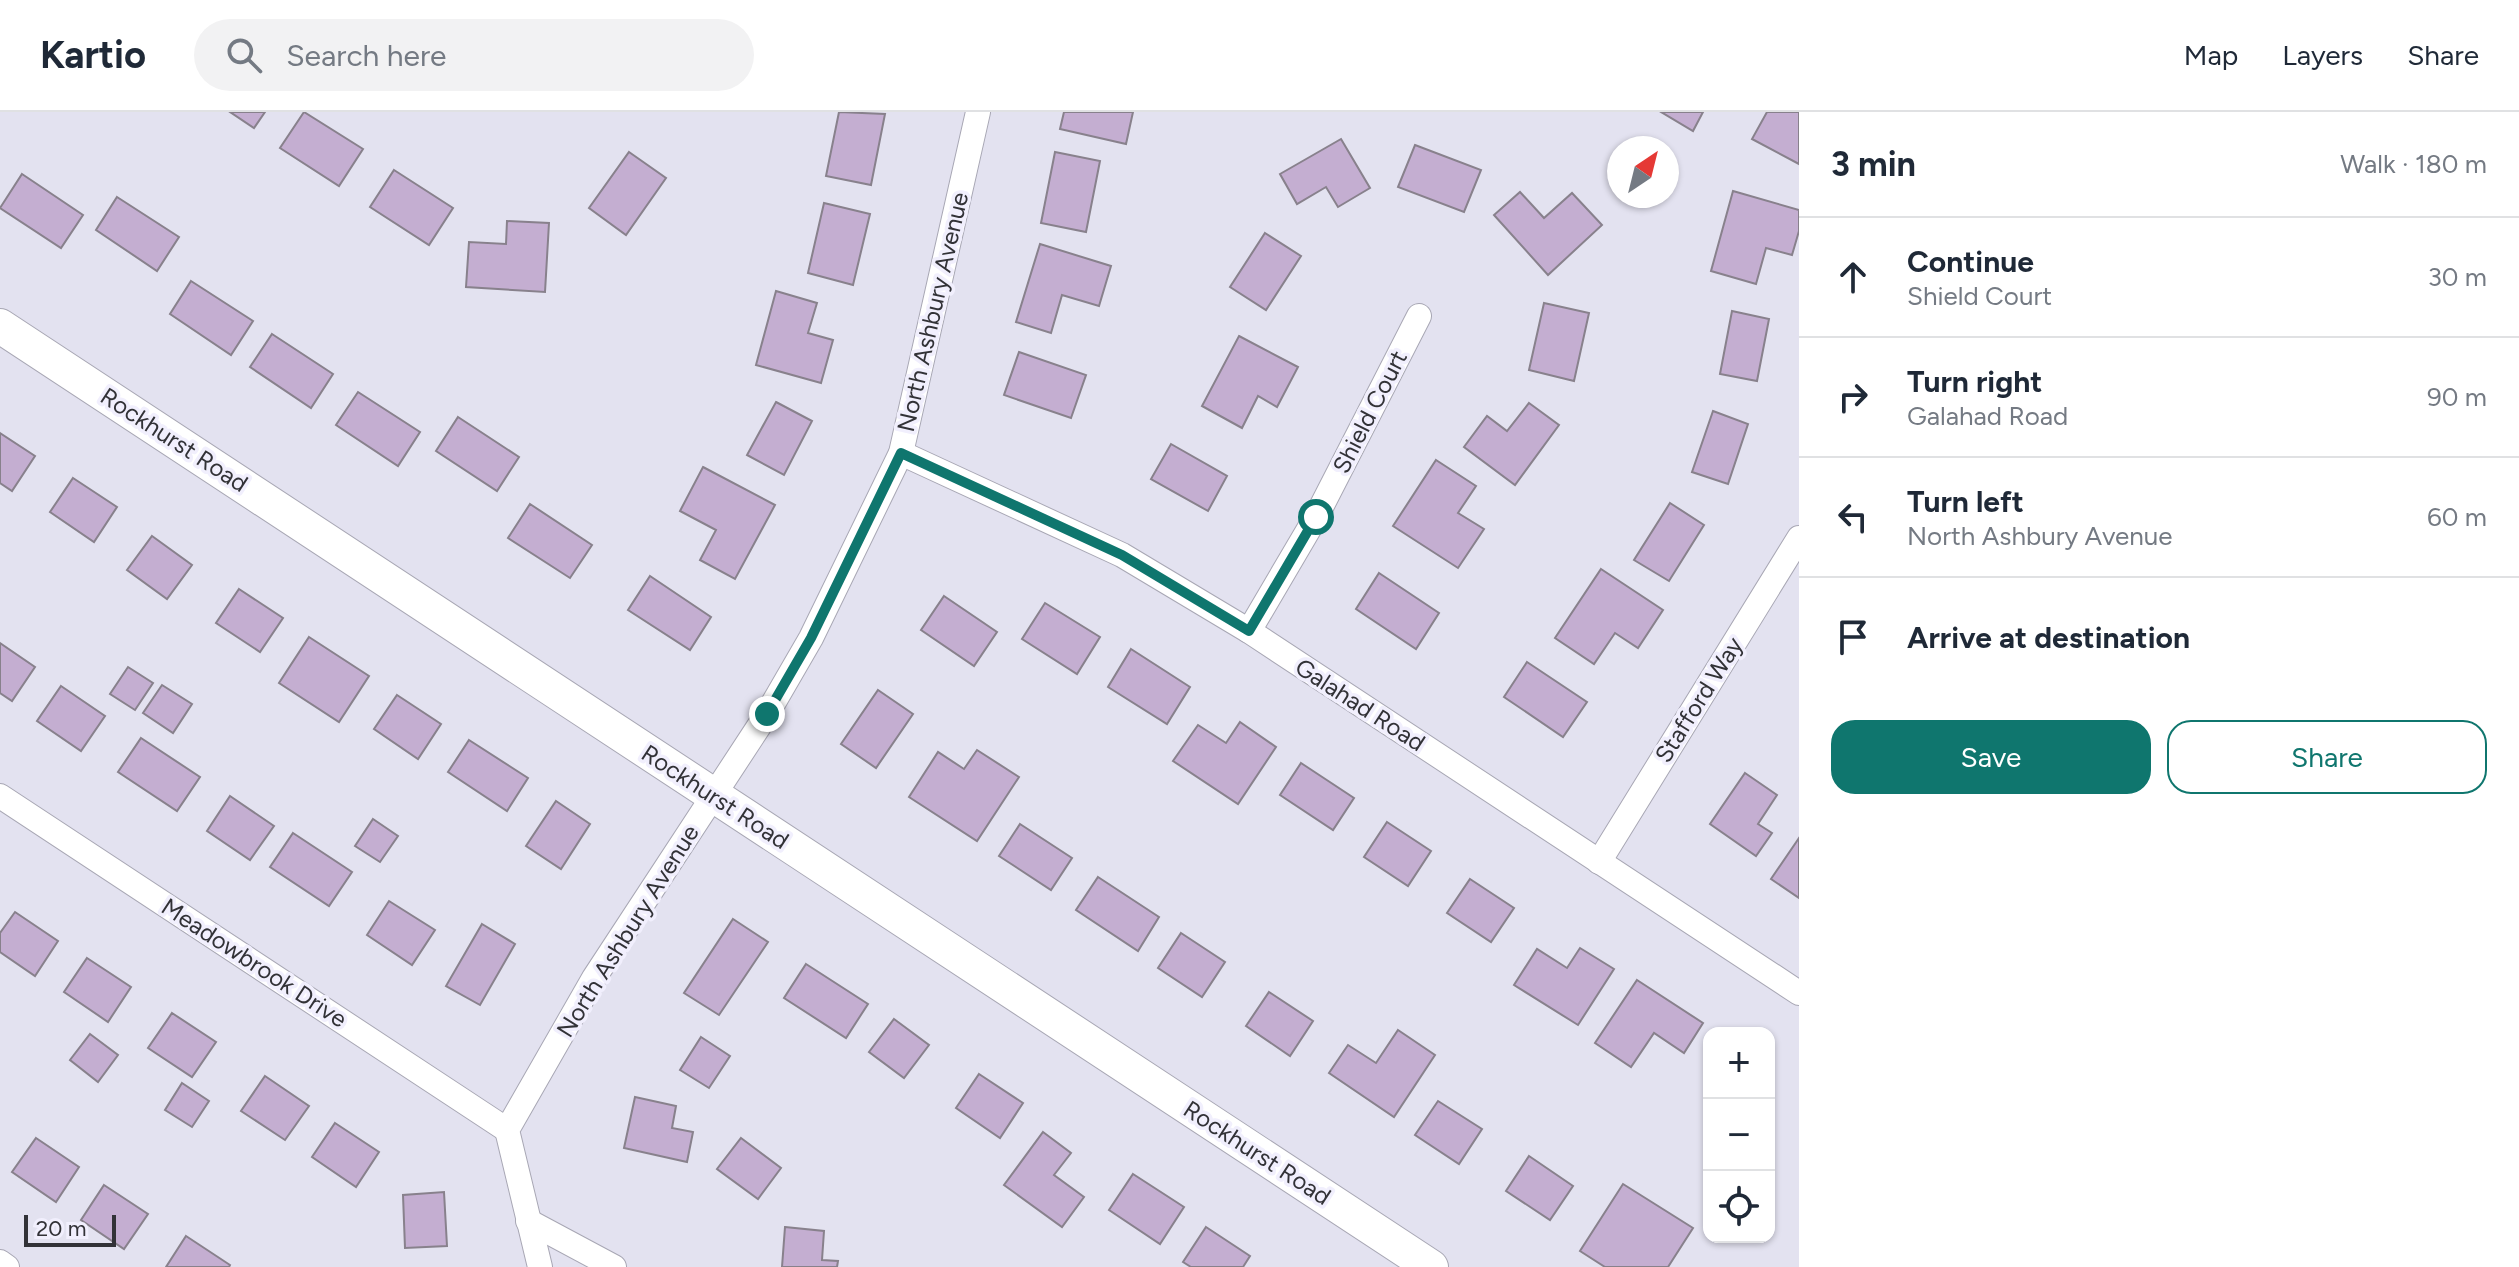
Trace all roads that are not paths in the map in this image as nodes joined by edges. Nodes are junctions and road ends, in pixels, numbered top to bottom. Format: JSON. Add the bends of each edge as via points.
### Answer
{"nodes":[{"id":1,"x":978,"y":112,"type":"edge"},
{"id":2,"x":1419,"y":316,"type":"dead end"},
{"id":3,"x":0,"y":326,"type":"edge"},
{"id":4,"x":901,"y":453,"type":"junction"},
{"id":5,"x":1799,"y":538,"type":"edge"},
{"id":6,"x":1249,"y":631,"type":"junction"},
{"id":7,"x":0,"y":796,"type":"edge"},
{"id":8,"x":714,"y":796,"type":"junction"},
{"id":9,"x":1599,"y":862,"type":"junction"},
{"id":10,"x":1799,"y":993,"type":"edge"},
{"id":11,"x":507,"y":1130,"type":"junction"},
{"id":12,"x":528,"y":1221,"type":"junction"},
{"id":13,"x":0,"y":1262,"type":"edge"},
{"id":14,"x":7,"y":1267,"type":"edge"},
{"id":15,"x":540,"y":1267,"type":"edge"},
{"id":16,"x":614,"y":1267,"type":"edge"},
{"id":17,"x":1431,"y":1267,"type":"edge"}],
"edges":[{"from":1,"to":4,"type":"street","name":"North Ashbury Avenue"},
{"from":2,"to":6,"type":"street","name":"Shield Court","via":[[1316,517]]},
{"from":3,"to":8,"type":"street","name":"Rockhurst Road"},
{"from":4,"to":6,"type":"street","name":"Galahad Road","via":[[1122,555]]},
{"from":4,"to":8,"type":"street","name":"North Ashbury Avenue","via":[[811,638]]},
{"from":5,"to":9,"type":"street","name":"Stafford Way"},
{"from":6,"to":9,"type":"street","name":"Galahad Road"},
{"from":7,"to":11,"type":"street","name":"Meadowbrook Drive"},
{"from":8,"to":11,"type":"street","name":"North Ashbury Avenue","via":[[594,978]]},
{"from":8,"to":17,"type":"street","name":"Rockhurst Road"},
{"from":9,"to":10,"type":"street","name":"Galahad Road"},
{"from":11,"to":12,"type":"street"},
{"from":12,"to":15,"type":"street"},
{"from":12,"to":16,"type":"street"},
{"from":13,"to":14,"type":"street"}]}
